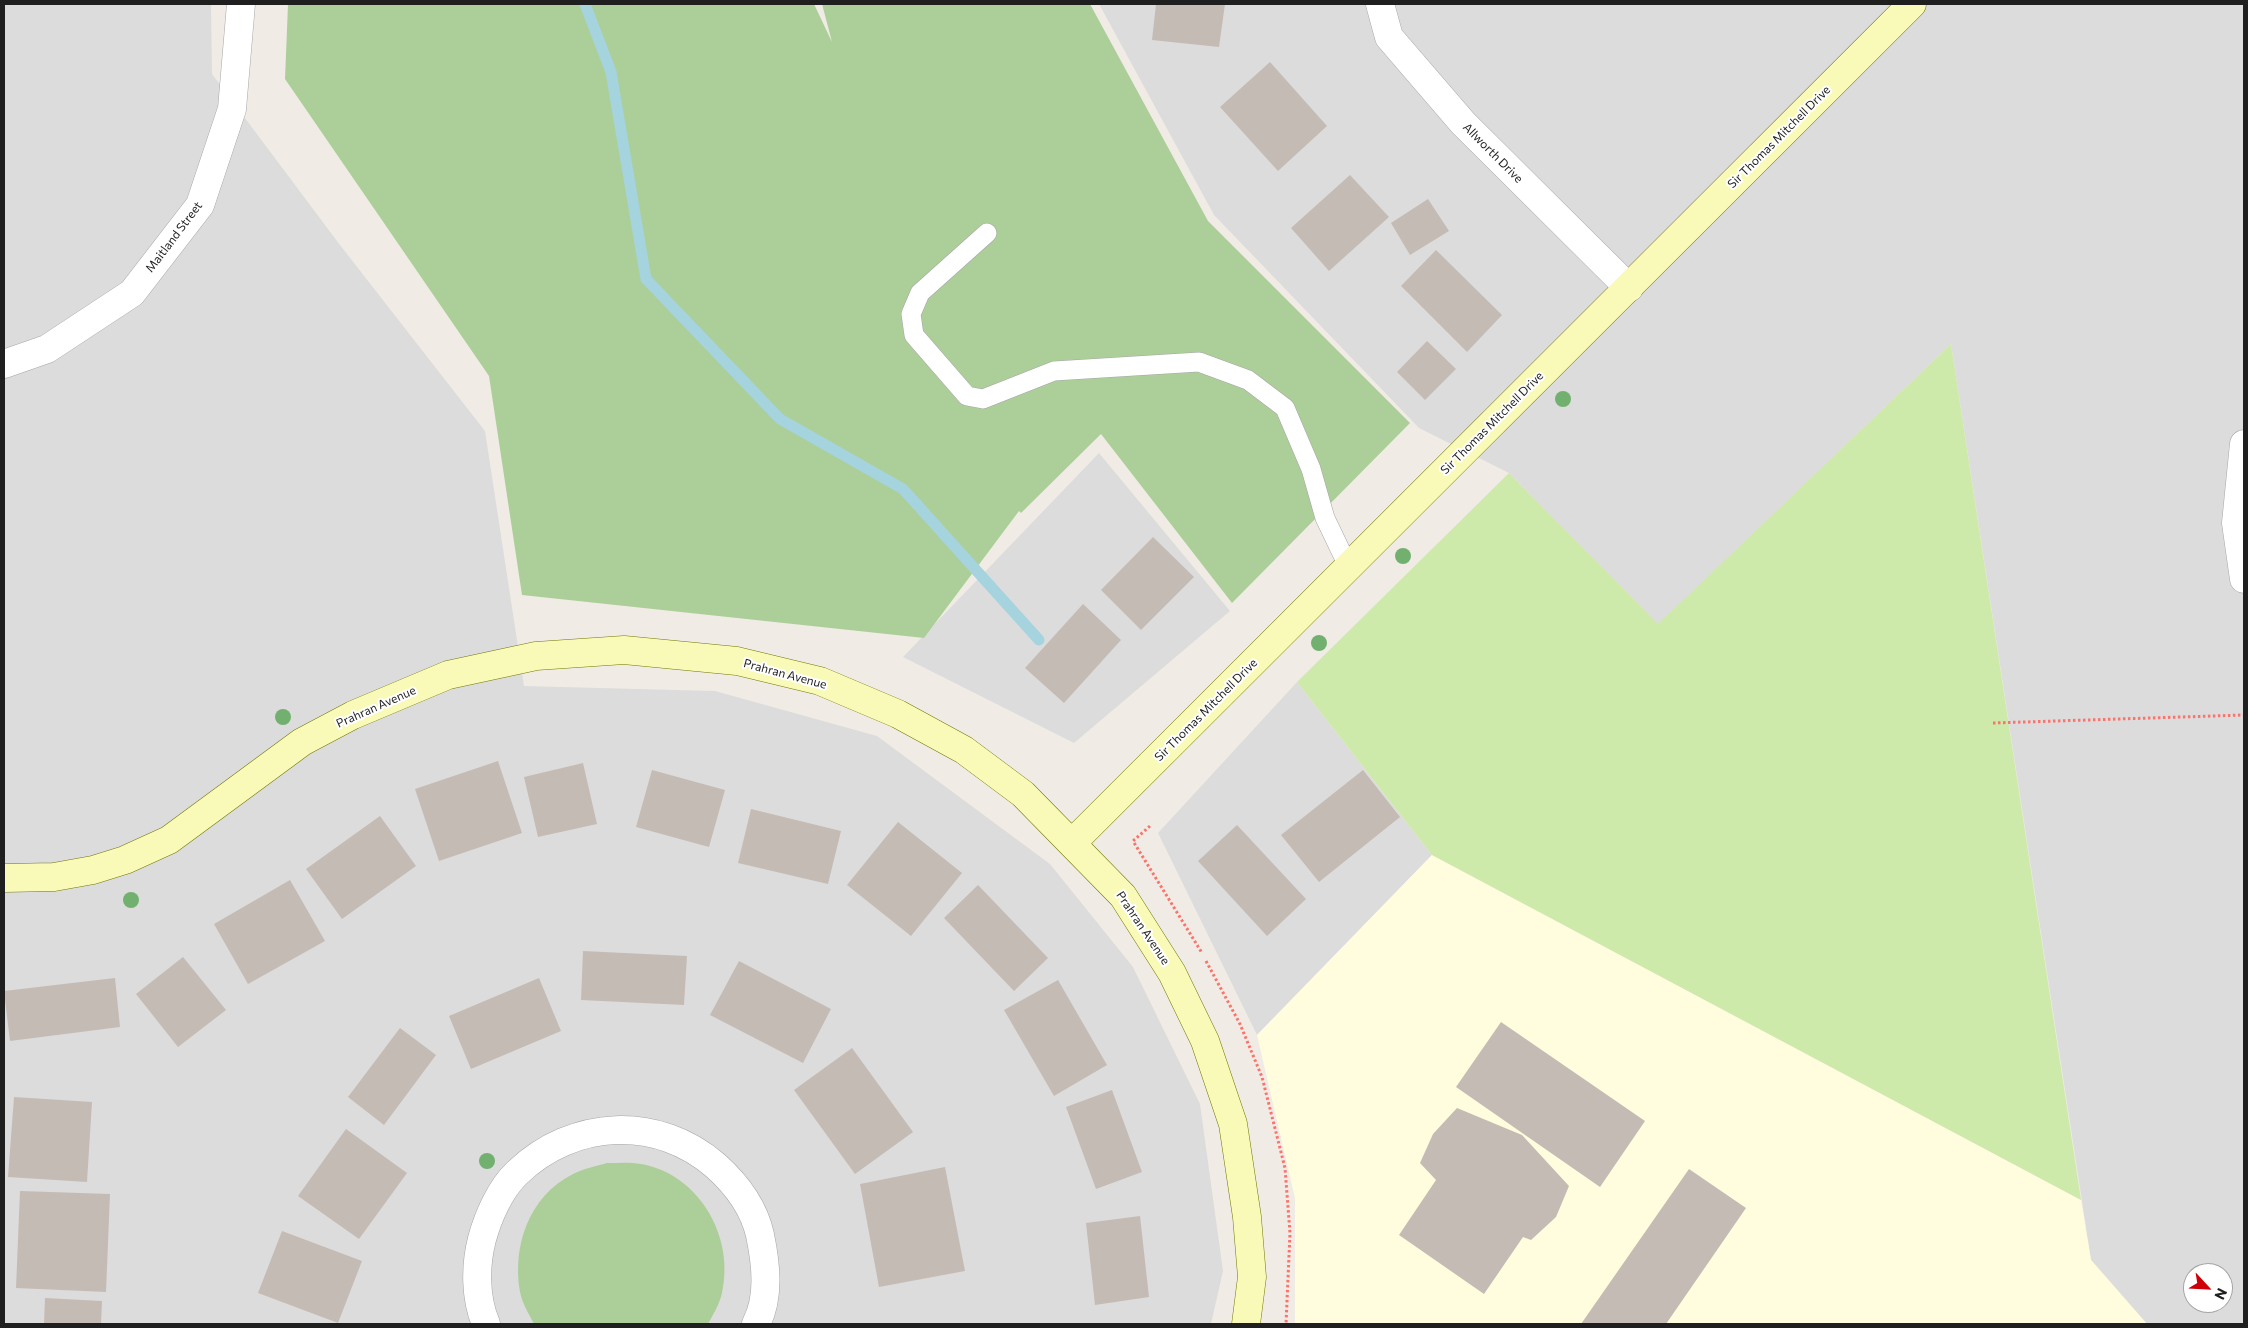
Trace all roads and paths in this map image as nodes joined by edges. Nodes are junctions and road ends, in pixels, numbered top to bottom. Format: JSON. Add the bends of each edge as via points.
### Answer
{"nodes":[{"id":1,"x":241,"y":4,"type":"edge"},
{"id":2,"x":1380,"y":4,"type":"edge"},
{"id":3,"x":1912,"y":4,"type":"edge"},
{"id":4,"x":987,"y":233,"type":"dead end"},
{"id":5,"x":1628,"y":288,"type":"junction"},
{"id":6,"x":4,"y":364,"type":"edge"},
{"id":7,"x":2244,"y":444,"type":"edge"},
{"id":8,"x":1348,"y":566,"type":"junction"},
{"id":9,"x":2244,"y":579,"type":"edge"},
{"id":10,"x":2244,"y":715,"type":"edge"},
{"id":11,"x":1994,"y":723,"type":"dead end"},
{"id":12,"x":1072,"y":843,"type":"junction"},
{"id":13,"x":4,"y":878,"type":"edge"},
{"id":14,"x":480,"y":1320,"type":"edge"},
{"id":15,"x":756,"y":1324,"type":"edge"},
{"id":16,"x":1246,"y":1324,"type":"edge"}],
"edges":[{"from":1,"to":6,"type":"street","name":"Maitland Street","via":[[232,108],[200,205],[132,293],[47,349]]},
{"from":2,"to":5,"type":"street","name":"Allworth Drive","via":[[1389,37],[1463,123]]},
{"from":3,"to":5,"type":"street","name":"Sir Thomas Mitchell Drive"},
{"from":4,"to":8,"type":"lane","via":[[920,292],[911,314],[914,335],[967,396],[983,399],[1054,372],[1199,362],[1248,380],[1285,408],[1311,469],[1325,518]]},
{"from":5,"to":8,"type":"street","name":"Sir Thomas Mitchell Drive"},
{"from":7,"to":9,"type":"street","via":[[2236,522]]},
{"from":8,"to":12,"type":"street","name":"Sir Thomas Mitchell Drive"},
{"from":10,"to":11,"type":"path"},
{"from":12,"to":13,"type":"street","name":"Prahran Avenue","via":[[1023,794],[964,750],[898,714],[820,681],[737,661],[624,650],[536,656],[448,675],[353,715],[302,742],[169,840],[152,848],[93,870],[54,877]]},
{"from":12,"to":16,"type":"street","name":"Prahran Avenue","via":[[1123,896],[1172,973],[1205,1041],[1233,1124],[1247,1217],[1252,1277]]},
{"from":14,"to":15,"type":"street","via":[[476,1262],[489,1214],[516,1173],[556,1144],[603,1130],[652,1131],[698,1150],[734,1182],[758,1223],[767,1269],[761,1316]]}]}
